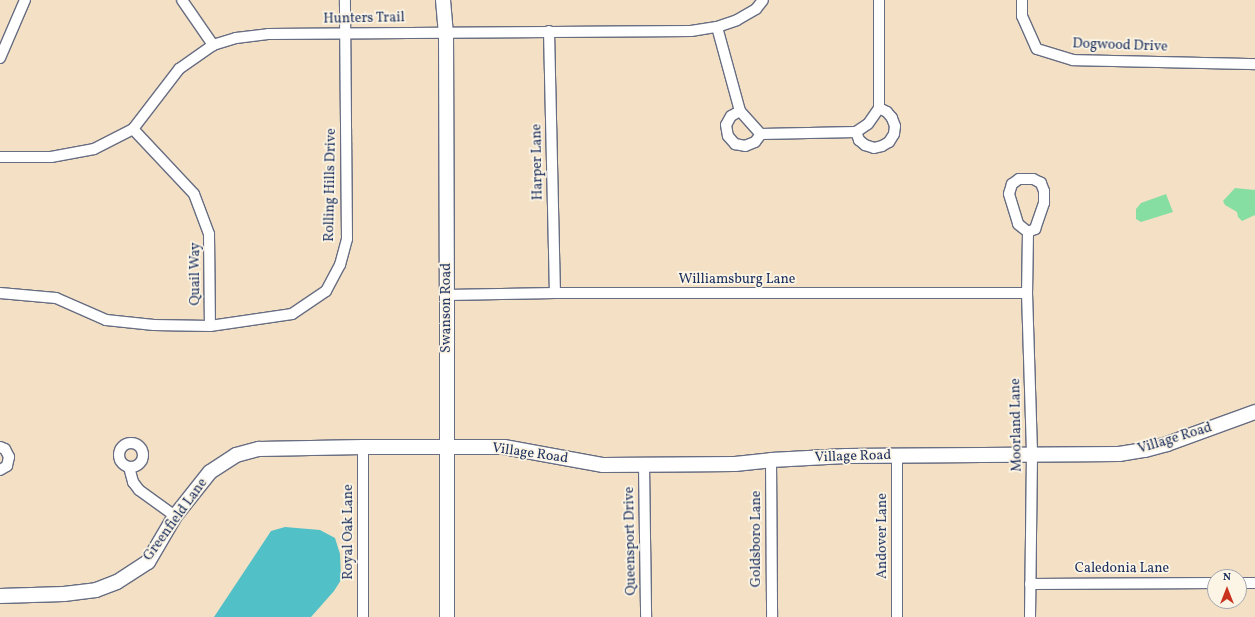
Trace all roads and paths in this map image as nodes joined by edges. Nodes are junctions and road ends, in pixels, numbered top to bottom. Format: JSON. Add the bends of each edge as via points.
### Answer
{"nodes":[{"id":1,"x":25,"y":0,"type":"edge"},
{"id":2,"x":182,"y":0,"type":"edge"},
{"id":3,"x":345,"y":0,"type":"edge"},
{"id":4,"x":444,"y":0,"type":"edge"},
{"id":5,"x":764,"y":0,"type":"edge"},
{"id":6,"x":879,"y":0,"type":"edge"},
{"id":7,"x":1022,"y":0,"type":"edge"},
{"id":8,"x":717,"y":27,"type":"junction"},
{"id":9,"x":549,"y":31,"type":"junction"},
{"id":10,"x":446,"y":32,"type":"junction"},
{"id":11,"x":345,"y":33,"type":"junction"},
{"id":12,"x":213,"y":46,"type":"junction"},
{"id":13,"x":0,"y":58,"type":"edge"},
{"id":14,"x":1255,"y":64,"type":"edge"},
{"id":15,"x":879,"y":108,"type":"junction"},
{"id":16,"x":740,"y":111,"type":"junction"},
{"id":17,"x":132,"y":129,"type":"junction"},
{"id":18,"x":856,"y":132,"type":"junction"},
{"id":19,"x":761,"y":134,"type":"junction"},
{"id":20,"x":0,"y":157,"type":"edge"},
{"id":21,"x":1028,"y":232,"type":"junction"},
{"id":22,"x":0,"y":293,"type":"edge"},
{"id":23,"x":555,"y":293,"type":"junction"},
{"id":24,"x":1027,"y":293,"type":"junction"},
{"id":25,"x":448,"y":295,"type":"junction"},
{"id":26,"x":210,"y":326,"type":"junction"},
{"id":27,"x":1255,"y":412,"type":"edge"},
{"id":28,"x":363,"y":446,"type":"junction"},
{"id":29,"x":0,"y":447,"type":"edge"},
{"id":30,"x":446,"y":448,"type":"junction"},
{"id":31,"x":1032,"y":454,"type":"junction"},
{"id":32,"x":896,"y":456,"type":"junction"},
{"id":33,"x":771,"y":460,"type":"junction"},
{"id":34,"x":644,"y":465,"type":"junction"},
{"id":35,"x":129,"y":467,"type":"dead end"},
{"id":36,"x":0,"y":470,"type":"edge"},
{"id":37,"x":175,"y":516,"type":"junction"},
{"id":38,"x":1207,"y":583,"type":"edge"},
{"id":39,"x":1030,"y":584,"type":"junction"},
{"id":40,"x":0,"y":596,"type":"edge"},
{"id":41,"x":363,"y":617,"type":"edge"},
{"id":42,"x":447,"y":617,"type":"edge"},
{"id":43,"x":646,"y":617,"type":"edge"},
{"id":44,"x":772,"y":617,"type":"edge"},
{"id":45,"x":897,"y":617,"type":"edge"},
{"id":46,"x":1030,"y":617,"type":"edge"}],
"edges":[{"from":1,"to":13,"type":"street"},
{"from":2,"to":12,"type":"street"},
{"from":3,"to":11,"type":"street","name":"Rolling Hills Drive"},
{"from":4,"to":10,"type":"street","name":"Swanson Road"},
{"from":5,"to":8,"type":"street","name":"Hunters Trail","via":[[756,9],[737,20]]},
{"from":6,"to":15,"type":"street"},
{"from":7,"to":14,"type":"street","name":"Dogwood Drive","via":[[1022,16],[1037,49],[1073,60]]},
{"from":8,"to":9,"type":"street","name":"Hunters Trail","via":[[692,31]]},
{"from":8,"to":16,"type":"street"},
{"from":9,"to":10,"type":"street","name":"Hunters Trail"},
{"from":9,"to":23,"type":"street","name":"Harper Lane"},
{"from":10,"to":11,"type":"street","name":"Hunters Trail"},
{"from":10,"to":25,"type":"street","name":"Swanson Road"},
{"from":11,"to":12,"type":"street","name":"Hunters Trail","via":[[268,34],[236,38]]},
{"from":11,"to":26,"type":"street","name":"Rolling Hills Drive","via":[[348,201],[347,239],[340,264],[326,291],[292,314]]},
{"from":12,"to":17,"type":"street","name":"Hunters Trail","via":[[180,69]]},
{"from":15,"to":18,"type":"street","via":[[868,124]]},
{"from":15,"to":18,"type":"street","via":[[887,112],[895,126],[889,142],[878,147],[865,145],[859,140]]},
{"from":16,"to":19,"type":"street"},
{"from":16,"to":19,"type":"street","via":[[731,116],[726,125],[728,136],[735,144],[745,146],[755,142]]},
{"from":17,"to":20,"type":"street","name":"Hunters Trail","via":[[86,150],[51,157]]},
{"from":17,"to":26,"type":"street","name":"Quail Way","via":[[194,194],[209,234]]},
{"from":18,"to":19,"type":"street"},
{"from":21,"to":21,"type":"street","via":[[1035,229],[1044,203],[1041,183],[1033,178],[1019,179],[1012,184],[1009,194],[1018,224]]},
{"from":21,"to":24,"type":"street","name":"Moorland Lane"},
{"from":22,"to":26,"type":"street","name":"Rolling Hills Drive","via":[[56,298],[106,320],[154,325]]},
{"from":23,"to":24,"type":"street","name":"Williamsburg Lane"},
{"from":23,"to":25,"type":"street","name":"Williamsburg Lane"},
{"from":24,"to":31,"type":"street","name":"Moorland Lane"},
{"from":25,"to":30,"type":"street","name":"Swanson Road"},
{"from":27,"to":31,"type":"street","name":"Village Road","via":[[1145,450],[1119,454]]},
{"from":28,"to":30,"type":"street","name":"Greenfield Lane"},
{"from":28,"to":37,"type":"street","name":"Greenfield Lane","via":[[259,449],[236,455],[210,472]]},
{"from":28,"to":41,"type":"street","name":"Royal Oak Lane"},
{"from":29,"to":36,"type":"street","via":[[5,449],[9,457],[7,466]]},
{"from":30,"to":34,"type":"street","name":"Village Road","via":[[504,447],[603,465]]},
{"from":30,"to":42,"type":"street","name":"Swanson Road"},
{"from":31,"to":32,"type":"street","name":"Village Road"},
{"from":31,"to":39,"type":"street","name":"Moorland Lane"},
{"from":32,"to":33,"type":"street","name":"Village Road"},
{"from":32,"to":45,"type":"street","name":"Andover Lane"},
{"from":33,"to":34,"type":"street","name":"Village Road","via":[[735,464]]},
{"from":33,"to":44,"type":"street","name":"Goldsboro Lane"},
{"from":34,"to":43,"type":"street","name":"Queensport Drive"},
{"from":35,"to":37,"type":"street","via":[[133,482],[139,490]]},
{"from":37,"to":40,"type":"street","name":"Greenfield Lane","via":[[148,562],[117,582],[96,590],[64,594]]},
{"from":38,"to":39,"type":"street","name":"Caledonia Lane"},
{"from":39,"to":46,"type":"street","name":"Moorland Lane"}]}
